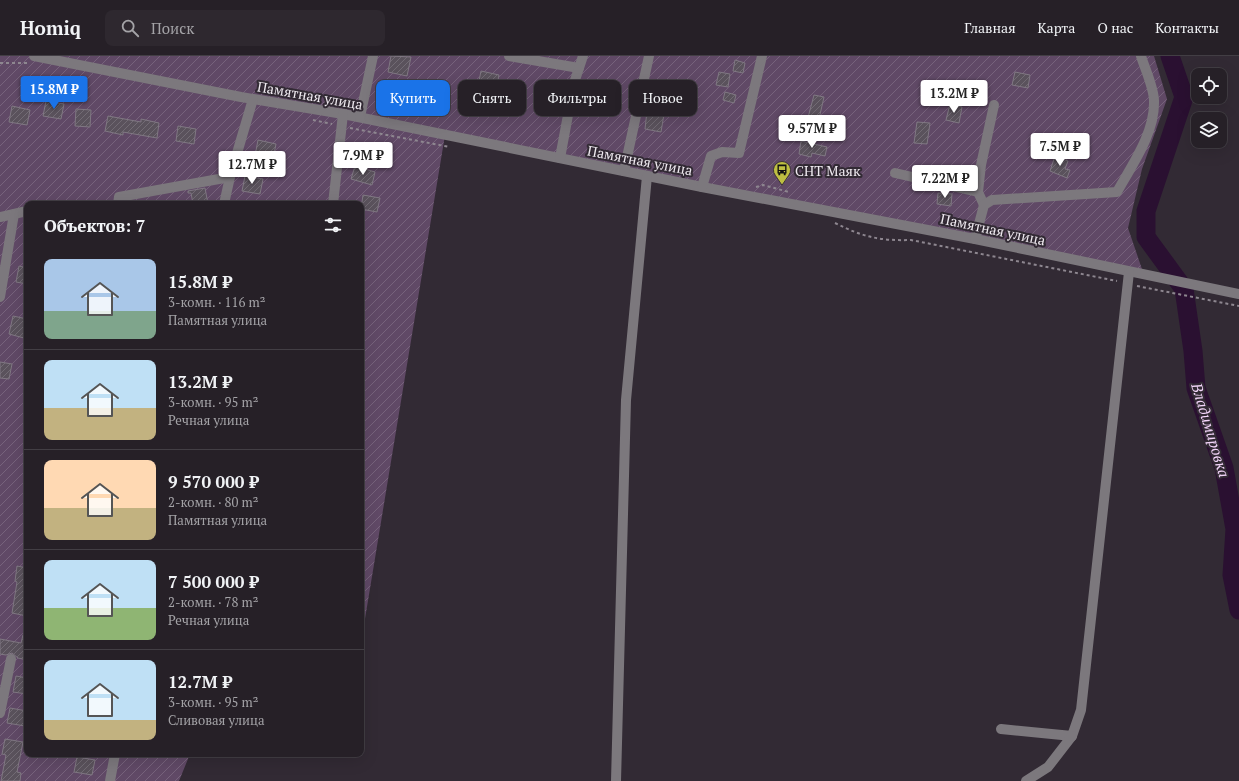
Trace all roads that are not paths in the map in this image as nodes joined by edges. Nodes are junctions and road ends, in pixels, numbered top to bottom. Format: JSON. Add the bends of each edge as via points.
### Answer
{"nodes":[{"id":1,"x":34,"y":56,"type":"edge"},
{"id":2,"x":373,"y":56,"type":"edge"},
{"id":3,"x":509,"y":56,"type":"edge"},
{"id":4,"x":583,"y":56,"type":"edge"},
{"id":5,"x":649,"y":56,"type":"edge"},
{"id":6,"x":762,"y":56,"type":"edge"},
{"id":7,"x":1141,"y":56,"type":"edge"},
{"id":8,"x":579,"y":68,"type":"junction"},
{"id":9,"x":253,"y":99,"type":"junction"},
{"id":10,"x":994,"y":105,"type":"dead end"},
{"id":11,"x":343,"y":114,"type":"junction"},
{"id":12,"x":360,"y":117,"type":"junction"},
{"id":13,"x":560,"y":158,"type":"junction"},
{"id":14,"x":624,"y":172,"type":"junction"},
{"id":15,"x":895,"y":173,"type":"dead end"},
{"id":16,"x":647,"y":176,"type":"junction"},
{"id":17,"x":230,"y":177,"type":"junction"},
{"id":18,"x":702,"y":187,"type":"junction"},
{"id":19,"x":978,"y":192,"type":"junction"},
{"id":20,"x":118,"y":200,"type":"edge"},
{"id":21,"x":225,"y":201,"type":"edge"},
{"id":22,"x":333,"y":201,"type":"edge"},
{"id":23,"x":984,"y":205,"type":"junction"},
{"id":24,"x":24,"y":212,"type":"edge"},
{"id":25,"x":14,"y":214,"type":"junction"},
{"id":26,"x":0,"y":217,"type":"edge"},
{"id":27,"x":975,"y":239,"type":"junction"},
{"id":28,"x":1129,"y":272,"type":"junction"},
{"id":29,"x":1239,"y":294,"type":"edge"},
{"id":30,"x":0,"y":297,"type":"edge"},
{"id":31,"x":11,"y":659,"type":"dead end"},
{"id":32,"x":0,"y":713,"type":"edge"},
{"id":33,"x":1001,"y":729,"type":"dead end"},
{"id":34,"x":1072,"y":736,"type":"junction"},
{"id":35,"x":114,"y":757,"type":"edge"},
{"id":36,"x":110,"y":781,"type":"edge"},
{"id":37,"x":616,"y":781,"type":"edge"},
{"id":38,"x":1026,"y":781,"type":"edge"}],
"edges":[{"from":1,"to":9,"type":"street","name":"Памятная улица"},
{"from":2,"to":12,"type":"street"},
{"from":3,"to":8,"type":"street"},
{"from":4,"to":8,"type":"street"},
{"from":5,"to":14,"type":"street"},
{"from":6,"to":18,"type":"street","via":[[739,153],[722,152],[711,156]]},
{"from":7,"to":23,"type":"street","via":[[1154,100],[1150,126],[1135,161],[1117,192],[992,200]]},
{"from":8,"to":13,"type":"street"},
{"from":9,"to":11,"type":"street","name":"Памятная улица"},
{"from":9,"to":17,"type":"street"},
{"from":10,"to":19,"type":"street"},
{"from":11,"to":12,"type":"street","name":"Памятная улица"},
{"from":11,"to":22,"type":"street"},
{"from":12,"to":13,"type":"street","name":"Памятная улица"},
{"from":13,"to":14,"type":"street","name":"Памятная улица"},
{"from":14,"to":16,"type":"street","name":"Памятная улица"},
{"from":15,"to":19,"type":"street"},
{"from":16,"to":18,"type":"street","name":"Памятная улица"},
{"from":16,"to":37,"type":"street","via":[[626,400]]},
{"from":17,"to":20,"type":"street"},
{"from":17,"to":21,"type":"street"},
{"from":18,"to":27,"type":"street","name":"Памятная улица"},
{"from":19,"to":23,"type":"street"},
{"from":23,"to":27,"type":"street"},
{"from":24,"to":25,"type":"street"},
{"from":25,"to":26,"type":"street"},
{"from":25,"to":30,"type":"street"},
{"from":27,"to":28,"type":"street","name":"Памятная улица"},
{"from":28,"to":29,"type":"street","name":"Памятная улица"},
{"from":28,"to":34,"type":"street","via":[[1082,710]]},
{"from":31,"to":32,"type":"street"},
{"from":33,"to":34,"type":"street"},
{"from":34,"to":38,"type":"street","via":[[1048,767]]},
{"from":35,"to":36,"type":"street"}]}
